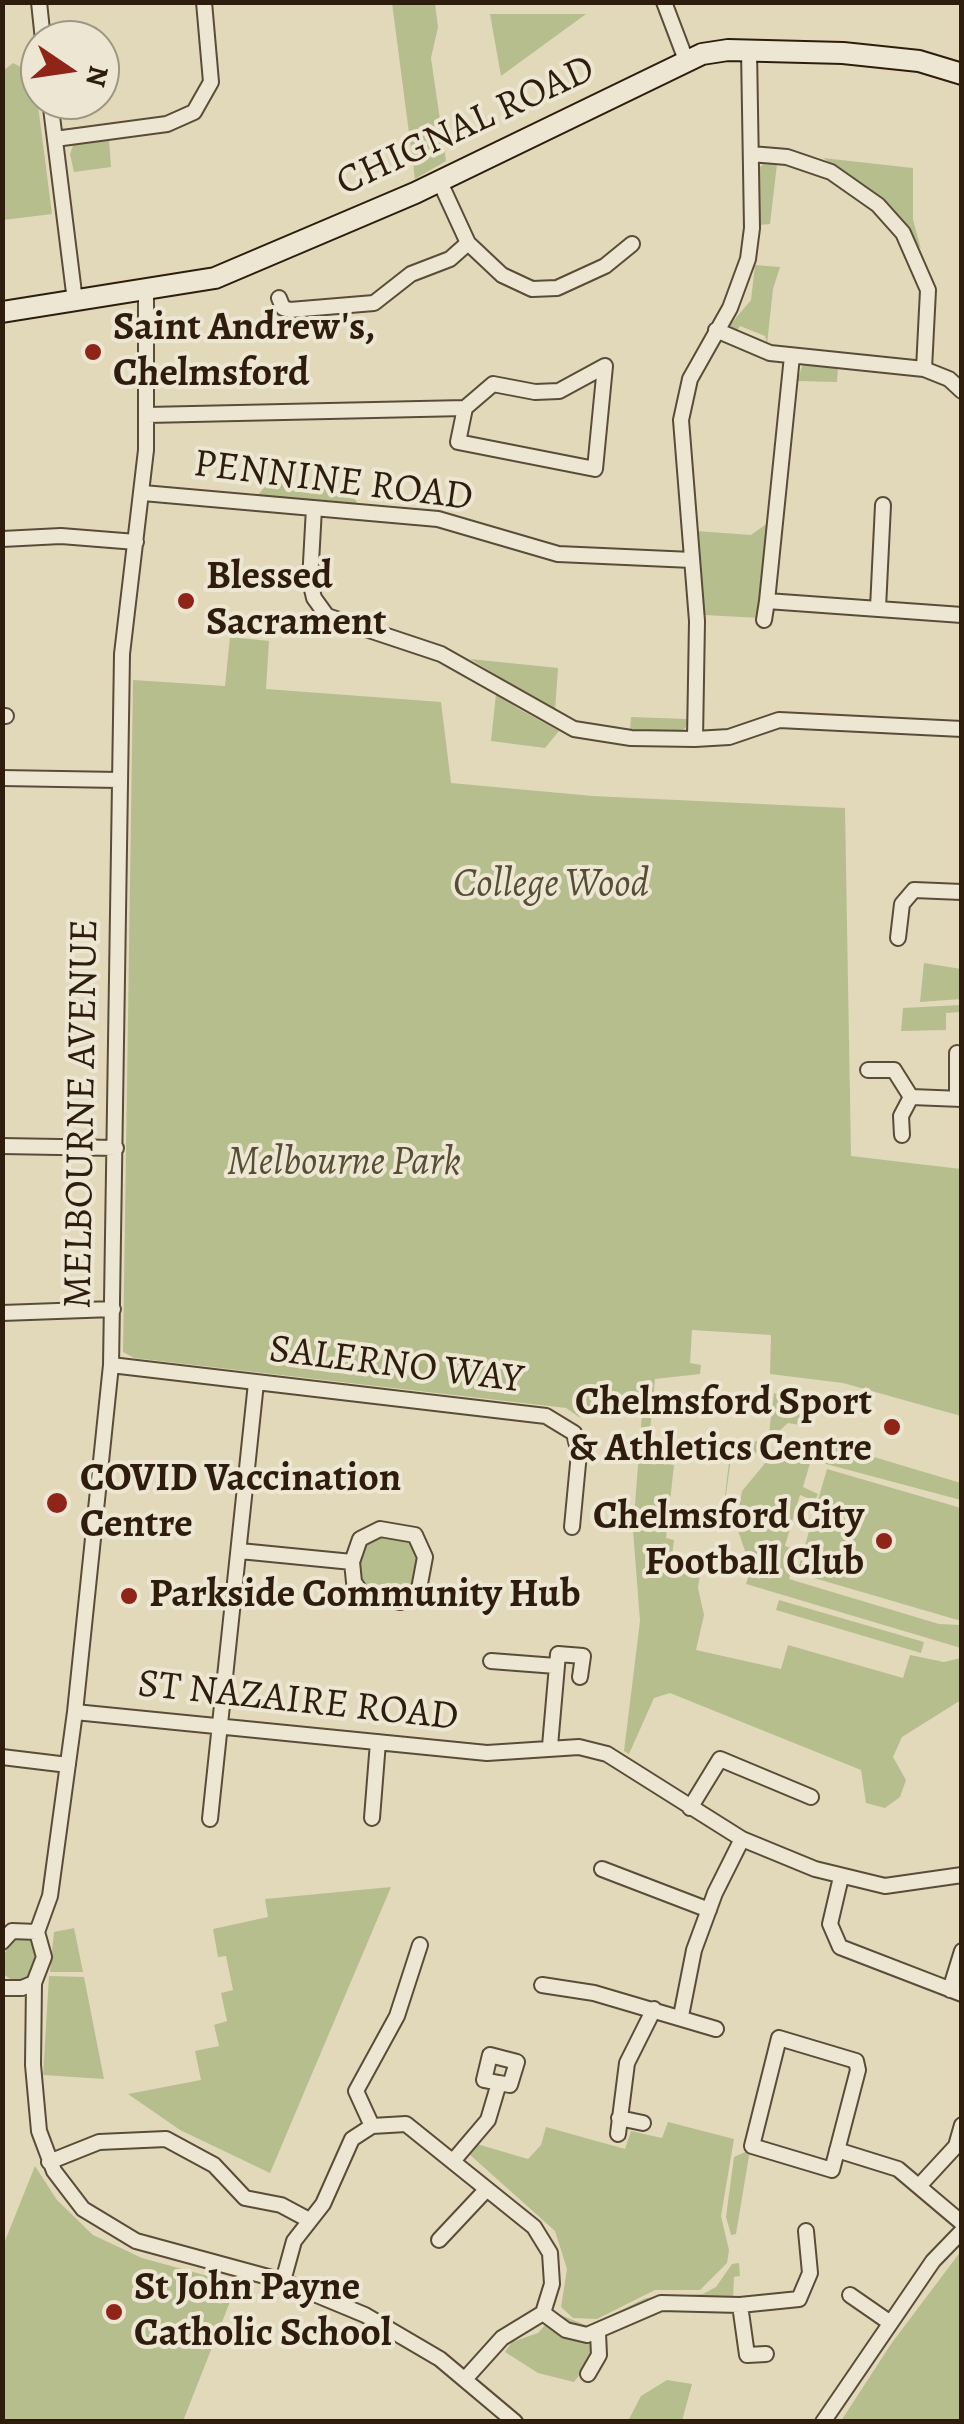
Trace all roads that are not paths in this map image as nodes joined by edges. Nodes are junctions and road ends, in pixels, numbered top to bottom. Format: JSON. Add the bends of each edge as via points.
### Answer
{"nodes":[{"id":1,"x":204,"y":2,"type":"edge"},
{"id":2,"x":664,"y":2,"type":"edge"},
{"id":3,"x":749,"y":50,"type":"junction"},
{"id":4,"x":686,"y":60,"type":"junction"},
{"id":5,"x":962,"y":74,"type":"edge"},
{"id":6,"x":52,"y":120,"type":"edge"},
{"id":7,"x":54,"y":138,"type":"junction"},
{"id":8,"x":751,"y":154,"type":"junction"},
{"id":9,"x":439,"y":180,"type":"junction"},
{"id":10,"x":468,"y":243,"type":"junction"},
{"id":11,"x":632,"y":244,"type":"dead end"},
{"id":12,"x":146,"y":291,"type":"junction"},
{"id":13,"x":278,"y":298,"type":"dead end"},
{"id":14,"x":74,"y":301,"type":"junction"},
{"id":15,"x":2,"y":312,"type":"edge"},
{"id":16,"x":716,"y":330,"type":"junction"},
{"id":17,"x":792,"y":356,"type":"junction"},
{"id":18,"x":924,"y":368,"type":"junction"},
{"id":19,"x":962,"y":391,"type":"edge"},
{"id":20,"x":465,"y":408,"type":"junction"},
{"id":21,"x":147,"y":415,"type":"junction"},
{"id":22,"x":143,"y":492,"type":"junction"},
{"id":23,"x":884,"y":505,"type":"dead end"},
{"id":24,"x":314,"y":508,"type":"junction"},
{"id":25,"x":2,"y":539,"type":"edge"},
{"id":26,"x":136,"y":542,"type":"junction"},
{"id":27,"x":692,"y":560,"type":"junction"},
{"id":28,"x":767,"y":601,"type":"junction"},
{"id":29,"x":878,"y":608,"type":"junction"},
{"id":30,"x":962,"y":615,"type":"edge"},
{"id":31,"x":764,"y":620,"type":"dead end"},
{"id":32,"x":962,"y":729,"type":"edge"},
{"id":33,"x":696,"y":738,"type":"junction"},
{"id":34,"x":2,"y":778,"type":"edge"},
{"id":35,"x":119,"y":780,"type":"junction"},
{"id":36,"x":962,"y":892,"type":"edge"},
{"id":37,"x":898,"y":938,"type":"dead end"},
{"id":38,"x":956,"y":1053,"type":"dead end"},
{"id":39,"x":868,"y":1070,"type":"dead end"},
{"id":40,"x":911,"y":1097,"type":"junction"},
{"id":41,"x":959,"y":1098,"type":"edge"},
{"id":42,"x":902,"y":1135,"type":"dead end"},
{"id":43,"x":2,"y":1146,"type":"edge"},
{"id":44,"x":116,"y":1148,"type":"junction"},
{"id":45,"x":113,"y":1309,"type":"junction"},
{"id":46,"x":2,"y":1313,"type":"edge"},
{"id":47,"x":111,"y":1365,"type":"junction"},
{"id":48,"x":256,"y":1382,"type":"junction"},
{"id":49,"x":572,"y":1528,"type":"dead end"},
{"id":50,"x":240,"y":1551,"type":"junction"},
{"id":51,"x":352,"y":1562,"type":"junction"},
{"id":52,"x":491,"y":1661,"type":"dead end"},
{"id":53,"x":556,"y":1666,"type":"junction"},
{"id":54,"x":580,"y":1677,"type":"dead end"},
{"id":55,"x":75,"y":1712,"type":"junction"},
{"id":56,"x":222,"y":1727,"type":"junction"},
{"id":57,"x":378,"y":1742,"type":"junction"},
{"id":58,"x":550,"y":1746,"type":"junction"},
{"id":59,"x":2,"y":1757,"type":"edge"},
{"id":60,"x":68,"y":1765,"type":"junction"},
{"id":61,"x":811,"y":1798,"type":"dead end"},
{"id":62,"x":690,"y":1808,"type":"junction"},
{"id":63,"x":372,"y":1818,"type":"dead end"},
{"id":64,"x":210,"y":1819,"type":"dead end"},
{"id":65,"x":742,"y":1838,"type":"junction"},
{"id":66,"x":602,"y":1869,"type":"dead end"},
{"id":67,"x":962,"y":1875,"type":"edge"},
{"id":68,"x":841,"y":1877,"type":"junction"},
{"id":69,"x":709,"y":1910,"type":"junction"},
{"id":70,"x":2,"y":1918,"type":"edge"},
{"id":71,"x":36,"y":1932,"type":"junction"},
{"id":72,"x":8,"y":1936,"type":"edge"},
{"id":73,"x":420,"y":1945,"type":"dead end"},
{"id":74,"x":962,"y":1951,"type":"edge"},
{"id":75,"x":34,"y":1983,"type":"junction"},
{"id":76,"x":4,"y":1985,"type":"edge"},
{"id":77,"x":542,"y":1985,"type":"dead end"},
{"id":78,"x":956,"y":1992,"type":"edge"},
{"id":79,"x":654,"y":2009,"type":"junction"},
{"id":80,"x":681,"y":2016,"type":"junction"},
{"id":81,"x":716,"y":2029,"type":"dead end"},
{"id":82,"x":498,"y":2083,"type":"dead end"},
{"id":83,"x":643,"y":2123,"type":"dead end"},
{"id":84,"x":962,"y":2125,"type":"edge"},
{"id":85,"x":372,"y":2126,"type":"junction"},
{"id":86,"x":837,"y":2150,"type":"junction"},
{"id":87,"x":454,"y":2160,"type":"junction"},
{"id":88,"x":49,"y":2162,"type":"junction"},
{"id":89,"x":920,"y":2186,"type":"junction"},
{"id":90,"x":485,"y":2191,"type":"junction"},
{"id":91,"x":310,"y":2220,"type":"junction"},
{"id":92,"x":962,"y":2223,"type":"edge"},
{"id":93,"x":806,"y":2231,"type":"dead end"},
{"id":94,"x":962,"y":2231,"type":"edge"},
{"id":95,"x":439,"y":2240,"type":"dead end"},
{"id":96,"x":283,"y":2281,"type":"junction"},
{"id":97,"x":850,"y":2295,"type":"dead end"},
{"id":98,"x":740,"y":2305,"type":"junction"},
{"id":99,"x":542,"y":2313,"type":"junction"},
{"id":100,"x":889,"y":2322,"type":"junction"},
{"id":101,"x":598,"y":2333,"type":"junction"},
{"id":102,"x":766,"y":2354,"type":"dead end"},
{"id":103,"x":588,"y":2374,"type":"dead end"},
{"id":104,"x":466,"y":2378,"type":"junction"},
{"id":105,"x":516,"y":2422,"type":"edge"},
{"id":106,"x":823,"y":2422,"type":"edge"}],
"edges":[{"from":1,"to":7,"type":"street","via":[[211,82],[194,112],[168,124]]},
{"from":2,"to":4,"type":"street"},
{"from":3,"to":4,"type":"street","name":"CHIGNAL ROAD"},
{"from":3,"to":5,"type":"street","name":"CHIGNAL ROAD","via":[[901,58]]},
{"from":3,"to":8,"type":"street"},
{"from":4,"to":9,"type":"street","name":"CHIGNAL ROAD"},
{"from":6,"to":7,"type":"street"},
{"from":7,"to":14,"type":"street"},
{"from":8,"to":16,"type":"street","via":[[748,259]]},
{"from":8,"to":18,"type":"street","via":[[830,172],[893,220],[928,290]]},
{"from":9,"to":10,"type":"street"},
{"from":9,"to":12,"type":"street","name":"CHIGNAL ROAD","via":[[215,278]]},
{"from":10,"to":11,"type":"street","via":[[502,275],[532,289],[557,288],[606,266]]},
{"from":10,"to":13,"type":"street","via":[[374,303],[290,310]]},
{"from":12,"to":14,"type":"street","name":"CHIGNAL ROAD"},
{"from":12,"to":21,"type":"street","name":"MELBOURNE AVENUE"},
{"from":14,"to":15,"type":"street","name":"CHIGNAL ROAD"},
{"from":16,"to":17,"type":"street","via":[[749,347]]},
{"from":16,"to":27,"type":"street","via":[[690,378],[681,420]]},
{"from":17,"to":18,"type":"street"},
{"from":17,"to":28,"type":"street"},
{"from":18,"to":19,"type":"street"},
{"from":20,"to":20,"type":"street","via":[[493,384],[559,391],[604,366],[594,469],[458,442]]},
{"from":20,"to":21,"type":"street"},
{"from":21,"to":22,"type":"street","name":"MELBOURNE AVENUE"},
{"from":22,"to":24,"type":"street","name":"PENNINE ROAD"},
{"from":22,"to":26,"type":"street","name":"MELBOURNE AVENUE"},
{"from":23,"to":29,"type":"street"},
{"from":24,"to":27,"type":"street","name":"PENNINE ROAD","via":[[438,518],[558,554]]},
{"from":24,"to":33,"type":"street","via":[[310,581],[314,598],[336,622],[441,654],[574,729]]},
{"from":25,"to":26,"type":"street"},
{"from":26,"to":35,"type":"street","name":"MELBOURNE AVENUE","via":[[122,654]]},
{"from":27,"to":33,"type":"street"},
{"from":28,"to":29,"type":"street"},
{"from":28,"to":31,"type":"street"},
{"from":29,"to":30,"type":"street"},
{"from":32,"to":33,"type":"street","via":[[778,720],[729,737]]},
{"from":34,"to":35,"type":"street"},
{"from":35,"to":44,"type":"street","name":"MELBOURNE AVENUE"},
{"from":36,"to":37,"type":"street","via":[[914,890],[902,904]]},
{"from":38,"to":41,"type":"street"},
{"from":39,"to":40,"type":"street","via":[[894,1070]]},
{"from":40,"to":41,"type":"street"},
{"from":40,"to":42,"type":"street","via":[[901,1116]]},
{"from":43,"to":44,"type":"street"},
{"from":44,"to":45,"type":"street","name":"MELBOURNE AVENUE"},
{"from":45,"to":46,"type":"street"},
{"from":45,"to":47,"type":"street","name":"MELBOURNE AVENUE"},
{"from":47,"to":48,"type":"street","name":"SALERNO WAY"},
{"from":47,"to":55,"type":"street","name":"MELBOURNE AVENUE"},
{"from":48,"to":49,"type":"street","name":"SALERNO WAY","via":[[562,1422],[574,1433],[579,1453]]},
{"from":48,"to":50,"type":"street"},
{"from":50,"to":51,"type":"street"},
{"from":50,"to":56,"type":"street"},
{"from":51,"to":51,"type":"street","via":[[362,1594],[400,1602],[419,1589],[425,1557],[415,1535],[380,1529],[360,1539]]},
{"from":52,"to":53,"type":"street","name":"ST NAZAIRE ROAD"},
{"from":53,"to":54,"type":"street","name":"ST NAZAIRE ROAD","via":[[558,1654],[583,1656]]},
{"from":53,"to":58,"type":"street"},
{"from":55,"to":56,"type":"street","name":"ST NAZAIRE ROAD"},
{"from":55,"to":60,"type":"street","name":"MELBOURNE AVENUE"},
{"from":56,"to":57,"type":"street","name":"ST NAZAIRE ROAD"},
{"from":56,"to":64,"type":"street"},
{"from":57,"to":58,"type":"street","name":"ST NAZAIRE ROAD","via":[[515,1754]]},
{"from":57,"to":63,"type":"street"},
{"from":58,"to":62,"type":"street","via":[[607,1754]]},
{"from":59,"to":60,"type":"street"},
{"from":60,"to":71,"type":"street","name":"MELBOURNE AVENUE","via":[[50,1896]]},
{"from":61,"to":62,"type":"street","via":[[720,1758]]},
{"from":62,"to":65,"type":"street"},
{"from":65,"to":68,"type":"street"},
{"from":65,"to":69,"type":"street"},
{"from":66,"to":69,"type":"street"},
{"from":67,"to":68,"type":"street","via":[[885,1886]]},
{"from":68,"to":78,"type":"street","via":[[830,1924],[840,1947]]},
{"from":69,"to":80,"type":"street"},
{"from":70,"to":72,"type":"street"},
{"from":71,"to":72,"type":"street"},
{"from":71,"to":75,"type":"street","name":"MELBOURNE AVENUE","via":[[44,1957]]},
{"from":73,"to":85,"type":"street","via":[[397,2016],[356,2091]]},
{"from":74,"to":78,"type":"street"},
{"from":75,"to":76,"type":"street"},
{"from":75,"to":88,"type":"street","name":"MELBOURNE AVENUE","via":[[36,2117]]},
{"from":77,"to":79,"type":"street"},
{"from":79,"to":80,"type":"street"},
{"from":79,"to":83,"type":"street","via":[[627,2063],[618,2126]]},
{"from":80,"to":81,"type":"street"},
{"from":82,"to":87,"type":"street","via":[[488,2120]]},
{"from":84,"to":89,"type":"street","via":[[956,2146]]},
{"from":85,"to":87,"type":"street","via":[[406,2124]]},
{"from":85,"to":91,"type":"street","via":[[352,2138]]},
{"from":86,"to":86,"type":"street","via":[[832,2170],[752,2146],[779,2038],[856,2061]]},
{"from":86,"to":89,"type":"street","via":[[876,2159]]},
{"from":87,"to":90,"type":"street"},
{"from":88,"to":91,"type":"street","via":[[100,2142],[166,2139],[214,2166],[245,2198]]},
{"from":88,"to":96,"type":"street","name":"MELBOURNE AVENUE","via":[[82,2209],[118,2234]]},
{"from":89,"to":92,"type":"street"},
{"from":90,"to":95,"type":"street"},
{"from":90,"to":99,"type":"street","via":[[545,2241],[552,2284]]},
{"from":91,"to":96,"type":"street","via":[[294,2240]]},
{"from":93,"to":98,"type":"street","via":[[810,2273],[799,2299]]},
{"from":94,"to":100,"type":"street"},
{"from":96,"to":104,"type":"street","name":"MELBOURNE AVENUE","via":[[386,2326]]},
{"from":97,"to":100,"type":"street"},
{"from":98,"to":101,"type":"street","via":[[661,2303]]},
{"from":98,"to":102,"type":"street","via":[[747,2355]]},
{"from":99,"to":101,"type":"street","via":[[572,2333]]},
{"from":99,"to":104,"type":"street","via":[[502,2338]]},
{"from":100,"to":106,"type":"street"},
{"from":101,"to":103,"type":"street","via":[[599,2355]]},
{"from":104,"to":105,"type":"street","name":"MELBOURNE AVENUE"}]}
